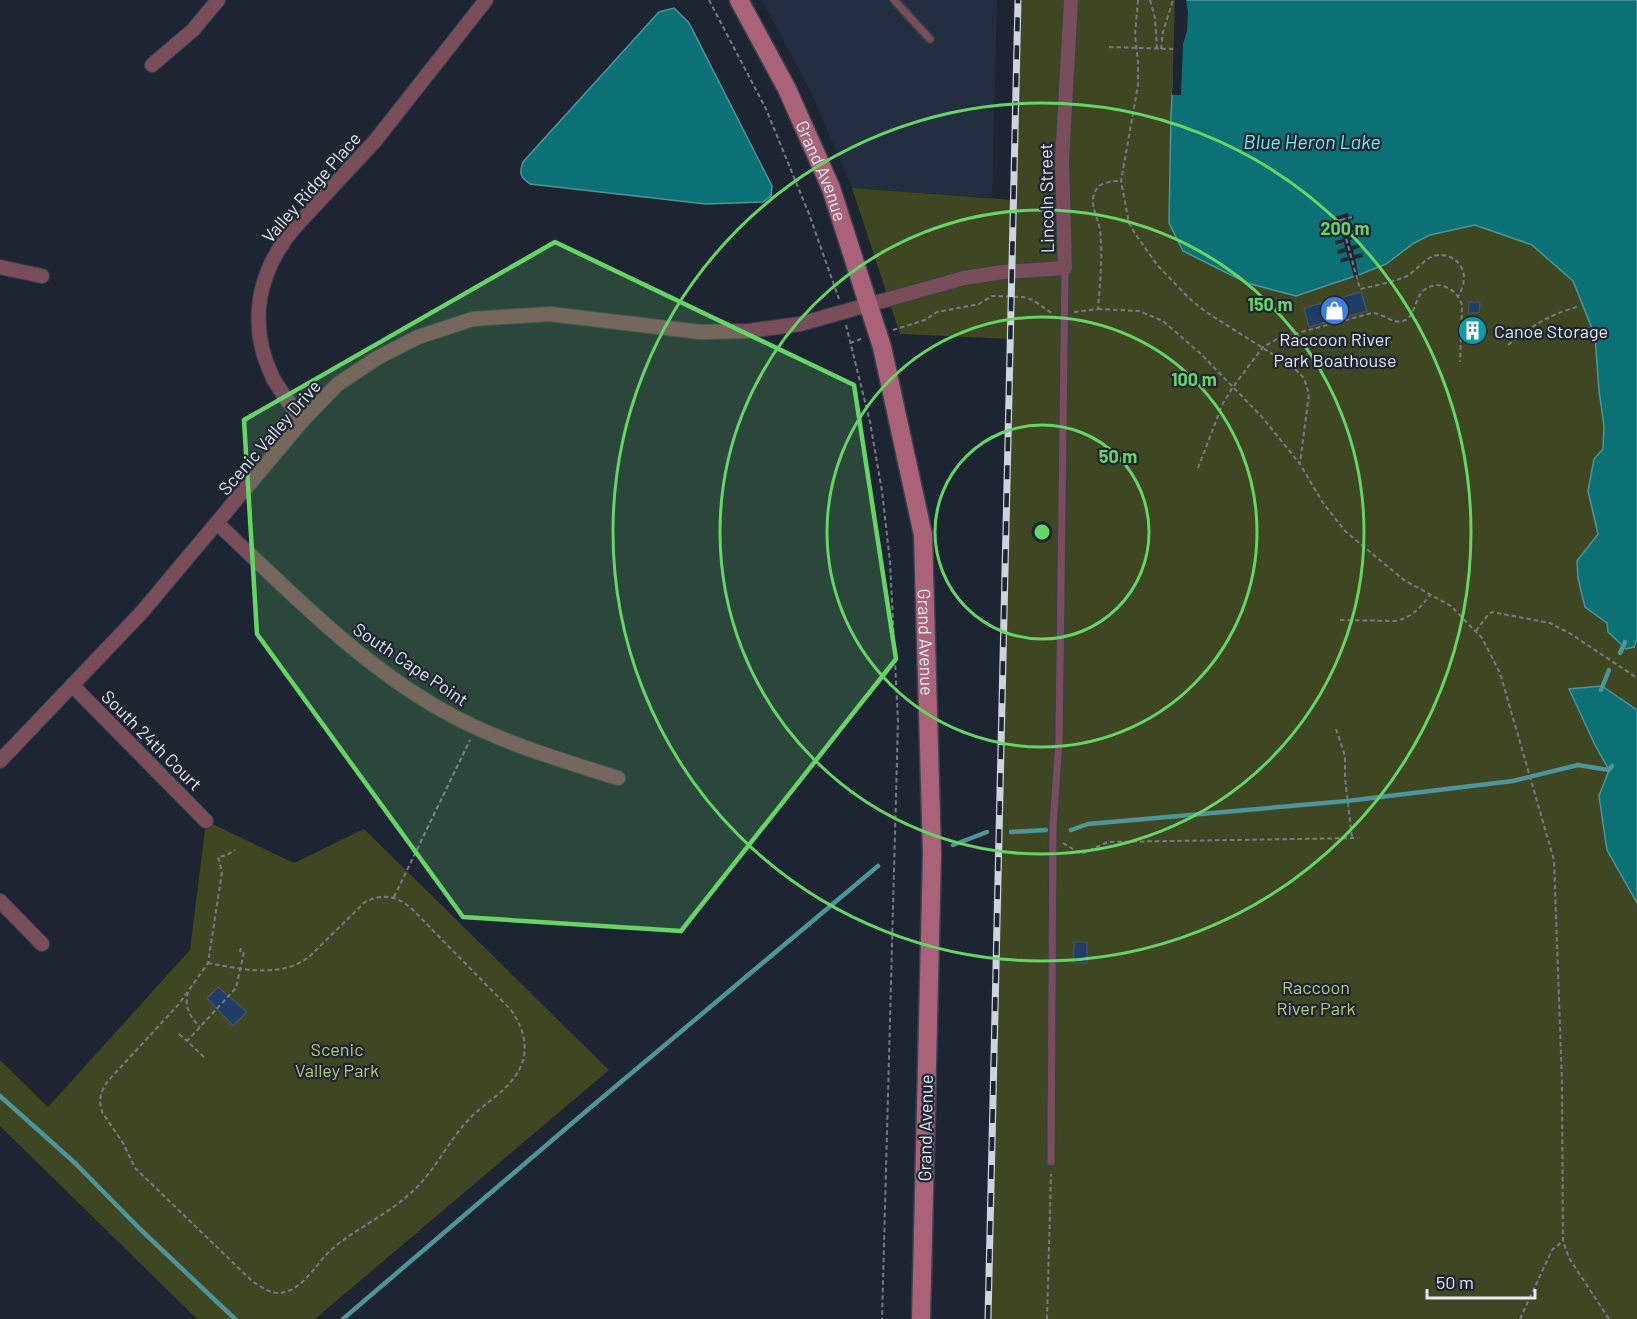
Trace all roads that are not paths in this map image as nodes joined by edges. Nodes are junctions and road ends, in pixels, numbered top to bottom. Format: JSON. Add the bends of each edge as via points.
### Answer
{"nodes":[{"id":1,"x":218,"y":0,"type":"edge"},
{"id":2,"x":486,"y":0,"type":"edge"},
{"id":3,"x":739,"y":0,"type":"edge"},
{"id":4,"x":894,"y":0,"type":"edge"},
{"id":5,"x":1071,"y":0,"type":"edge"},
{"id":6,"x":930,"y":39,"type":"dead end"},
{"id":7,"x":152,"y":65,"type":"dead end"},
{"id":8,"x":0,"y":267,"type":"edge"},
{"id":9,"x":1065,"y":268,"type":"junction"},
{"id":10,"x":42,"y":276,"type":"dead end"},
{"id":11,"x":870,"y":304,"type":"junction"},
{"id":12,"x":302,"y":421,"type":"junction"},
{"id":13,"x":217,"y":523,"type":"junction"},
{"id":14,"x":72,"y":685,"type":"junction"},
{"id":15,"x":0,"y":761,"type":"edge"},
{"id":16,"x":618,"y":778,"type":"dead end"},
{"id":17,"x":206,"y":821,"type":"dead end"},
{"id":18,"x":0,"y":901,"type":"edge"},
{"id":19,"x":42,"y":944,"type":"dead end"},
{"id":20,"x":1052,"y":1162,"type":"road end"},
{"id":21,"x":921,"y":1319,"type":"edge"}],
"edges":[{"from":1,"to":7,"type":"street","via":[[193,30]]},
{"from":2,"to":12,"type":"street","name":"Valley Ridge Place","via":[[375,141],[295,227],[271,261],[260,299],[260,338],[274,381]]},
{"from":3,"to":11,"type":"main road","name":"Grand Avenue","via":[[787,89],[831,188]]},
{"from":4,"to":6,"type":"lane"},
{"from":5,"to":9,"type":"street","name":"Lincoln Street","via":[[1062,160]]},
{"from":8,"to":10,"type":"street"},
{"from":9,"to":11,"type":"street","name":"Lincoln Street","via":[[964,278]]},
{"from":9,"to":20,"type":"lane","via":[[1059,742],[1053,836]]},
{"from":11,"to":12,"type":"street","name":"Scenic Valley Drive","via":[[800,324],[748,331],[700,332],[550,314],[473,319],[418,337],[377,358],[338,384]]},
{"from":11,"to":21,"type":"main road","name":"Grand Avenue","via":[[923,535],[932,854]]},
{"from":12,"to":13,"type":"street","name":"Scenic Valley Drive"},
{"from":13,"to":14,"type":"street","name":"Scenic Valley Drive","via":[[142,612]]},
{"from":13,"to":16,"type":"street","name":"South Cape Point","via":[[358,654],[439,708],[533,751]]},
{"from":14,"to":15,"type":"street","name":"Scenic Valley Drive"},
{"from":14,"to":17,"type":"street","name":"South 24th Court"},
{"from":18,"to":19,"type":"street"}]}
